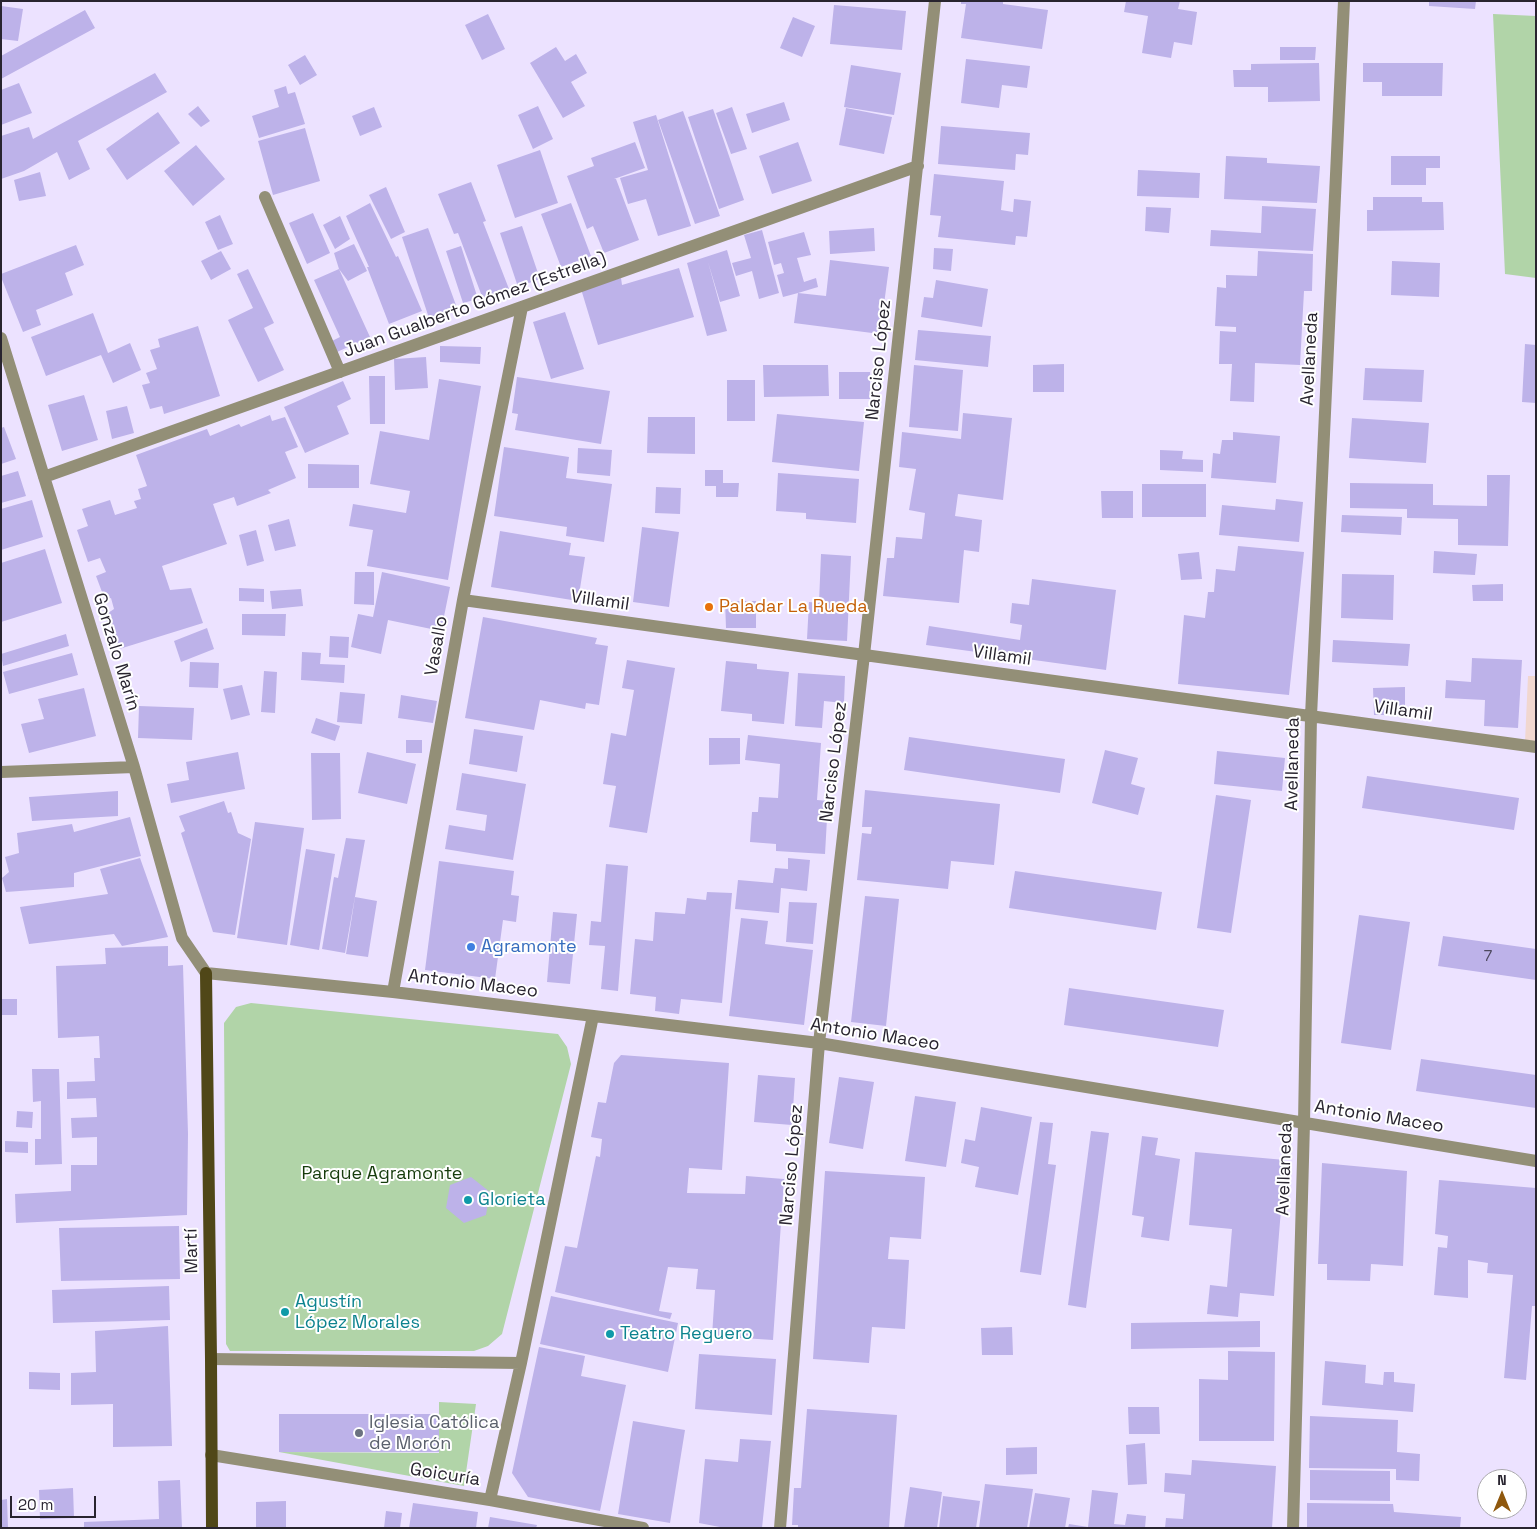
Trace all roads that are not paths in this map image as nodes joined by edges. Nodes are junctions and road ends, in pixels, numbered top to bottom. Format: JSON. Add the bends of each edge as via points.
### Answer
{"nodes":[{"id":1,"x":936,"y":1,"type":"edge"},
{"id":2,"x":1344,"y":1,"type":"edge"},
{"id":3,"x":918,"y":166,"type":"junction"},
{"id":4,"x":265,"y":197,"type":"dead end"},
{"id":5,"x":522,"y":307,"type":"junction"},
{"id":6,"x":1,"y":338,"type":"edge"},
{"id":7,"x":340,"y":372,"type":"junction"},
{"id":8,"x":44,"y":477,"type":"junction"},
{"id":9,"x":463,"y":600,"type":"junction"},
{"id":10,"x":864,"y":654,"type":"junction"},
{"id":11,"x":1311,"y":716,"type":"junction"},
{"id":12,"x":1536,"y":746,"type":"edge"},
{"id":13,"x":134,"y":767,"type":"junction"},
{"id":14,"x":1,"y":772,"type":"edge"},
{"id":15,"x":206,"y":973,"type":"junction"},
{"id":16,"x":393,"y":992,"type":"junction"},
{"id":17,"x":593,"y":1016,"type":"junction"},
{"id":18,"x":819,"y":1044,"type":"junction"},
{"id":19,"x":1304,"y":1123,"type":"junction"},
{"id":20,"x":1536,"y":1161,"type":"edge"},
{"id":21,"x":212,"y":1359,"type":"junction"},
{"id":22,"x":521,"y":1363,"type":"junction"},
{"id":23,"x":211,"y":1455,"type":"junction"},
{"id":24,"x":490,"y":1500,"type":"junction"},
{"id":25,"x":212,"y":1528,"type":"edge"},
{"id":26,"x":643,"y":1528,"type":"edge"},
{"id":27,"x":780,"y":1528,"type":"edge"},
{"id":28,"x":1293,"y":1528,"type":"edge"}],
"edges":[{"from":1,"to":3,"type":"street","name":"Narciso López"},
{"from":2,"to":11,"type":"street","name":"Avellaneda"},
{"from":3,"to":5,"type":"street","name":"Juan Gualberto Gómez (Estrella)"},
{"from":3,"to":10,"type":"street","name":"Narciso López"},
{"from":4,"to":7,"type":"street"},
{"from":5,"to":7,"type":"street","name":"Juan Gualberto Gómez (Estrella)"},
{"from":5,"to":9,"type":"street","name":"Vasallo"},
{"from":6,"to":8,"type":"street","name":"Gonzalo Marín"},
{"from":7,"to":8,"type":"street","name":"Juan Gualberto Gómez (Estrella)"},
{"from":8,"to":13,"type":"street","name":"Gonzalo Marín"},
{"from":9,"to":10,"type":"street","name":"Villamil"},
{"from":9,"to":16,"type":"street","name":"Vasallo"},
{"from":10,"to":11,"type":"street","name":"Villamil"},
{"from":10,"to":18,"type":"street","name":"Narciso López"},
{"from":11,"to":12,"type":"street","name":"Villamil"},
{"from":11,"to":19,"type":"street","name":"Avellaneda"},
{"from":13,"to":14,"type":"street"},
{"from":13,"to":15,"type":"street","name":"Gonzalo Marín","via":[[182,938]]},
{"from":15,"to":16,"type":"street","name":"Antonio Maceo"},
{"from":15,"to":21,"type":"main road","name":"Martí"},
{"from":16,"to":17,"type":"street","name":"Antonio Maceo"},
{"from":17,"to":18,"type":"street","name":"Antonio Maceo"},
{"from":17,"to":22,"type":"street"},
{"from":18,"to":19,"type":"street","name":"Antonio Maceo"},
{"from":18,"to":27,"type":"street","name":"Narciso López"},
{"from":19,"to":20,"type":"street","name":"Antonio Maceo"},
{"from":19,"to":28,"type":"street","name":"Avellaneda"},
{"from":21,"to":22,"type":"street"},
{"from":21,"to":23,"type":"main road","name":"Martí"},
{"from":22,"to":24,"type":"street"},
{"from":23,"to":24,"type":"street","name":"Goicuría"},
{"from":23,"to":25,"type":"main road","name":"Martí"},
{"from":24,"to":26,"type":"street","name":"Goicuría"}]}
